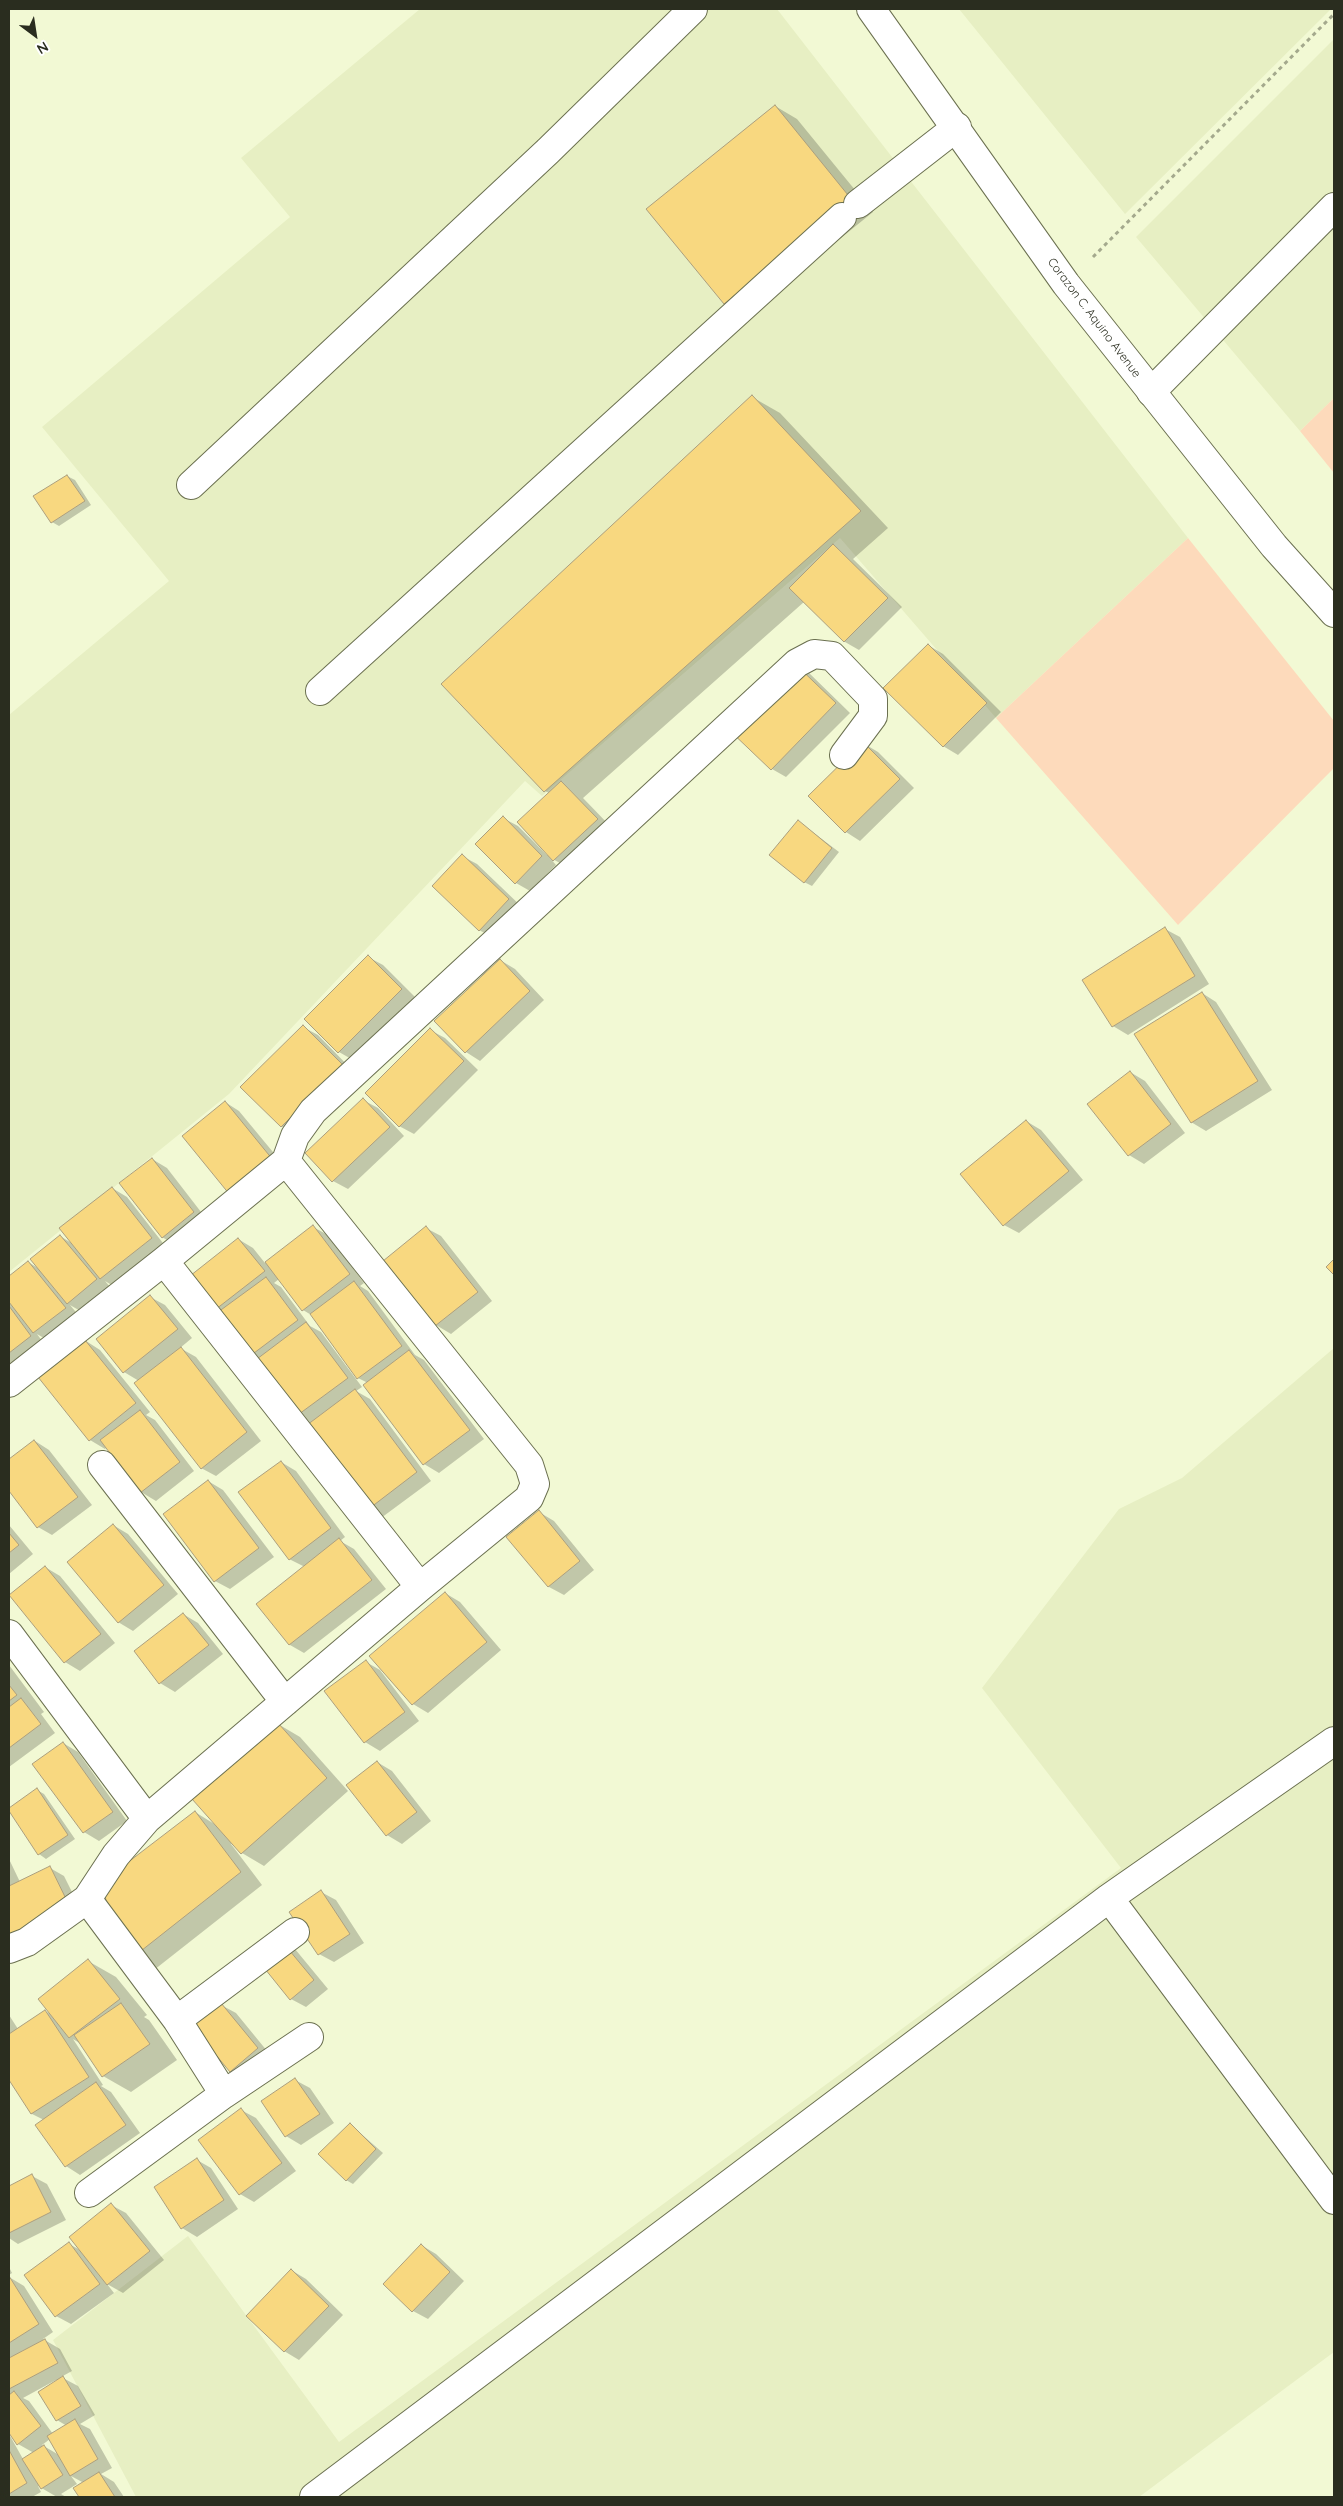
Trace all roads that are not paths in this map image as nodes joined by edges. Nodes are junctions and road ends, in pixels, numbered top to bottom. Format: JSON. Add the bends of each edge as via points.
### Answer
{"nodes":[{"id":1,"x":693,"y":9,"type":"edge"},
{"id":2,"x":871,"y":9,"type":"edge"},
{"id":3,"x":957,"y":128,"type":"junction"},
{"id":4,"x":1334,"y":207,"type":"edge"},
{"id":5,"x":1151,"y":392,"type":"junction"},
{"id":6,"x":191,"y":485,"type":"dead end"},
{"id":7,"x":1334,"y":613,"type":"edge"},
{"id":8,"x":320,"y":691,"type":"dead end"},
{"id":9,"x":844,"y":755,"type":"dead end"},
{"id":10,"x":286,"y":1161,"type":"junction"},
{"id":11,"x":164,"y":1262,"type":"junction"},
{"id":12,"x":9,"y":1383,"type":"edge"},
{"id":13,"x":102,"y":1465,"type":"dead end"},
{"id":14,"x":420,"y":1587,"type":"junction"},
{"id":15,"x":9,"y":1634,"type":"edge"},
{"id":16,"x":285,"y":1702,"type":"junction"},
{"id":17,"x":1334,"y":1741,"type":"edge"},
{"id":18,"x":147,"y":1818,"type":"junction"},
{"id":19,"x":1109,"y":1898,"type":"junction"},
{"id":20,"x":87,"y":1899,"type":"junction"},
{"id":21,"x":295,"y":1932,"type":"dead end"},
{"id":22,"x":9,"y":1949,"type":"edge"},
{"id":23,"x":177,"y":2020,"type":"junction"},
{"id":24,"x":308,"y":2037,"type":"dead end"},
{"id":25,"x":224,"y":2094,"type":"junction"},
{"id":26,"x":89,"y":2193,"type":"dead end"},
{"id":27,"x":1334,"y":2200,"type":"edge"},
{"id":28,"x":314,"y":2497,"type":"edge"}],
"edges":[{"from":1,"to":6,"type":"street","via":[[548,151]]},
{"from":2,"to":3,"type":"street","name":"Corazon C. Aquino Avenue"},
{"from":3,"to":5,"type":"street","name":"Corazon C. Aquino Avenue","via":[[1066,284]]},
{"from":3,"to":8,"type":"street","via":[[850,211]]},
{"from":4,"to":5,"type":"street"},
{"from":5,"to":7,"type":"street","name":"Corazon C. Aquino Avenue","via":[[1274,546]]},
{"from":9,"to":10,"type":"street","via":[[873,716],[873,699],[832,656],[814,654],[797,663],[313,1111],[296,1136]]},
{"from":10,"to":11,"type":"street"},
{"from":10,"to":14,"type":"street","via":[[529,1465],[535,1484],[529,1498]]},
{"from":11,"to":12,"type":"street"},
{"from":11,"to":14,"type":"street"},
{"from":13,"to":16,"type":"street"},
{"from":14,"to":16,"type":"street"},
{"from":15,"to":18,"type":"street"},
{"from":16,"to":18,"type":"street"},
{"from":17,"to":19,"type":"street"},
{"from":18,"to":20,"type":"street","via":[[116,1854]]},
{"from":19,"to":27,"type":"street"},
{"from":19,"to":28,"type":"street"},
{"from":20,"to":22,"type":"street","via":[[27,1942]]},
{"from":20,"to":23,"type":"street"},
{"from":21,"to":23,"type":"street"},
{"from":23,"to":25,"type":"street"},
{"from":24,"to":25,"type":"street"},
{"from":25,"to":26,"type":"street"}]}
